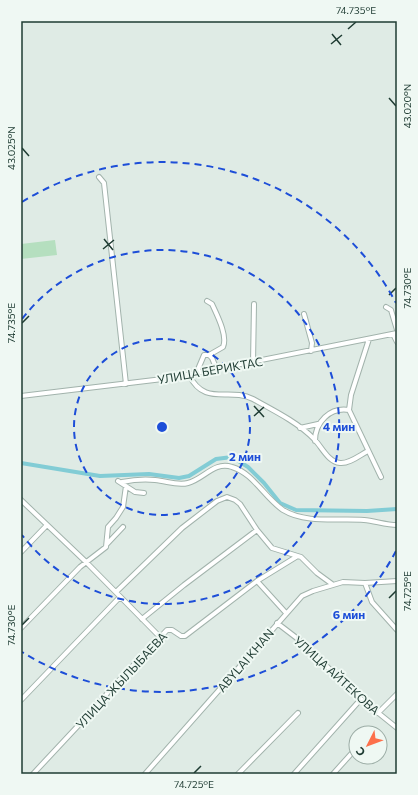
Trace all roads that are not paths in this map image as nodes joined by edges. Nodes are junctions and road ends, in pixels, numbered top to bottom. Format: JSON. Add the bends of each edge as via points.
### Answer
{"nodes":[{"id":1,"x":99,"y":177,"type":"dead end"},
{"id":2,"x":207,"y":301,"type":"dead end"},
{"id":3,"x":254,"y":304,"type":"dead end"},
{"id":4,"x":386,"y":307,"type":"dead end"},
{"id":5,"x":304,"y":314,"type":"dead end"},
{"id":6,"x":396,"y":332,"type":"edge"},
{"id":7,"x":369,"y":339,"type":"junction"},
{"id":8,"x":397,"y":342,"type":"edge"},
{"id":9,"x":311,"y":351,"type":"junction"},
{"id":10,"x":209,"y":355,"type":"junction"},
{"id":11,"x":253,"y":363,"type":"junction"},
{"id":12,"x":217,"y":370,"type":"junction"},
{"id":13,"x":196,"y":374,"type":"junction"},
{"id":14,"x":189,"y":375,"type":"junction"},
{"id":15,"x":126,"y":384,"type":"junction"},
{"id":16,"x":21,"y":396,"type":"edge"},
{"id":17,"x":349,"y":410,"type":"junction"},
{"id":18,"x":318,"y":424,"type":"junction"},
{"id":19,"x":300,"y":428,"type":"junction"},
{"id":20,"x":315,"y":441,"type":"junction"},
{"id":21,"x":368,"y":451,"type":"junction"},
{"id":22,"x":381,"y":477,"type":"dead end"},
{"id":23,"x":126,"y":486,"type":"junction"},
{"id":24,"x":144,"y":493,"type":"dead end"},
{"id":25,"x":21,"y":500,"type":"edge"},
{"id":26,"x":47,"y":525,"type":"junction"},
{"id":27,"x":397,"y":525,"type":"edge"},
{"id":28,"x":123,"y":527,"type":"dead end"},
{"id":29,"x":257,"y":530,"type":"junction"},
{"id":30,"x":107,"y":544,"type":"junction"},
{"id":31,"x":21,"y":552,"type":"edge"},
{"id":32,"x":296,"y":556,"type":"junction"},
{"id":33,"x":86,"y":562,"type":"junction"},
{"id":34,"x":256,"y":581,"type":"junction"},
{"id":35,"x":397,"y":581,"type":"edge"},
{"id":36,"x":365,"y":583,"type":"junction"},
{"id":37,"x":332,"y":584,"type":"junction"},
{"id":38,"x":116,"y":592,"type":"junction"},
{"id":39,"x":123,"y":599,"type":"junction"},
{"id":40,"x":286,"y":613,"type":"junction"},
{"id":41,"x":142,"y":619,"type":"junction"},
{"id":42,"x":277,"y":623,"type":"junction"},
{"id":43,"x":21,"y":628,"type":"edge"},
{"id":44,"x":397,"y":630,"type":"edge"},
{"id":45,"x":160,"y":637,"type":"junction"},
{"id":46,"x":397,"y":694,"type":"edge"},
{"id":47,"x":361,"y":699,"type":"junction"},
{"id":48,"x":21,"y":700,"type":"edge"},
{"id":49,"x":298,"y":713,"type":"dead end"},
{"id":50,"x":378,"y":713,"type":"junction"},
{"id":51,"x":396,"y":725,"type":"edge"},
{"id":52,"x":348,"y":756,"type":"edge"},
{"id":53,"x":33,"y":774,"type":"edge"},
{"id":54,"x":145,"y":774,"type":"edge"},
{"id":55,"x":238,"y":774,"type":"edge"},
{"id":56,"x":294,"y":774,"type":"edge"},
{"id":57,"x":333,"y":774,"type":"edge"}],
"edges":[{"from":1,"to":15,"type":"street","via":[[104,183]]},
{"from":2,"to":10,"type":"street","via":[[212,304],[225,340],[223,347]]},
{"from":3,"to":11,"type":"street"},
{"from":4,"to":6,"type":"street","via":[[391,310]]},
{"from":5,"to":9,"type":"street","via":[[312,343]]},
{"from":6,"to":7,"type":"street","name":"УЛИЦА БЕРИКТАС"},
{"from":6,"to":8,"type":"street"},
{"from":7,"to":9,"type":"street","name":"УЛИЦА БЕРИКТАС"},
{"from":7,"to":17,"type":"street","via":[[351,395]]},
{"from":9,"to":11,"type":"street","name":"УЛИЦА БЕРИКТАС"},
{"from":10,"to":12,"type":"street"},
{"from":10,"to":13,"type":"street","via":[[204,355],[201,359]]},
{"from":11,"to":12,"type":"street","name":"УЛИЦА БЕРИКТАС"},
{"from":12,"to":13,"type":"street","name":"УЛИЦА БЕРИКТАС"},
{"from":13,"to":14,"type":"street","name":"УЛИЦА БЕРИКТАС"},
{"from":14,"to":15,"type":"street","name":"УЛИЦА БЕРИКТАС"},
{"from":14,"to":19,"type":"street","via":[[194,384],[205,393],[252,399]]},
{"from":15,"to":16,"type":"street","name":"УЛИЦА БЕРИКТАС"},
{"from":17,"to":18,"type":"street","via":[[330,413]]},
{"from":17,"to":21,"type":"street"},
{"from":18,"to":19,"type":"street"},
{"from":18,"to":20,"type":"street"},
{"from":19,"to":20,"type":"street"},
{"from":20,"to":21,"type":"street","via":[[329,458],[341,463]]},
{"from":21,"to":22,"type":"street"},
{"from":23,"to":24,"type":"street","via":[[135,492]]},
{"from":23,"to":27,"type":"street","via":[[120,482],[155,480],[186,484],[215,468],[228,466],[244,474],[276,504],[292,514]]},
{"from":23,"to":30,"type":"street","via":[[123,507],[108,527]]},
{"from":25,"to":26,"type":"street"},
{"from":26,"to":31,"type":"street"},
{"from":26,"to":33,"type":"street"},
{"from":28,"to":30,"type":"street"},
{"from":29,"to":32,"type":"street","via":[[272,548]]},
{"from":29,"to":38,"type":"street","via":[[235,500],[228,497],[217,501],[167,541]]},
{"from":29,"to":41,"type":"street"},
{"from":30,"to":33,"type":"street","via":[[100,553]]},
{"from":32,"to":34,"type":"street","name":"УЛИЦА ЖЫЛЫБАЕВА"},
{"from":32,"to":37,"type":"street","via":[[302,557]]},
{"from":33,"to":38,"type":"street"},
{"from":33,"to":43,"type":"street"},
{"from":34,"to":40,"type":"street"},
{"from":34,"to":45,"type":"street","name":"УЛИЦА ЖЫЛЫБАЕВА","via":[[185,636],[170,629]]},
{"from":35,"to":36,"type":"street","name":"ABYLAI KHAN"},
{"from":36,"to":37,"type":"street","name":"ABYLAI KHAN","via":[[349,581]]},
{"from":36,"to":44,"type":"street","via":[[372,602]]},
{"from":37,"to":40,"type":"street","name":"ABYLAI KHAN","via":[[302,596]]},
{"from":38,"to":39,"type":"street"},
{"from":39,"to":41,"type":"street"},
{"from":39,"to":48,"type":"street","via":[[118,599]]},
{"from":40,"to":42,"type":"street","name":"ABYLAI KHAN"},
{"from":41,"to":45,"type":"street"},
{"from":42,"to":47,"type":"street","name":"УЛИЦА АЙТЕКОВА","via":[[298,639]]},
{"from":42,"to":54,"type":"street","name":"ABYLAI KHAN"},
{"from":45,"to":53,"type":"street","name":"УЛИЦА ЖЫЛЫБАЕВА"},
{"from":46,"to":50,"type":"street"},
{"from":47,"to":50,"type":"street","name":"УЛИЦА АЙТЕКОВА"},
{"from":47,"to":56,"type":"street"},
{"from":49,"to":55,"type":"street"},
{"from":50,"to":51,"type":"street","name":"УЛИЦА АЙТЕКОВА"},
{"from":52,"to":57,"type":"street"}]}
